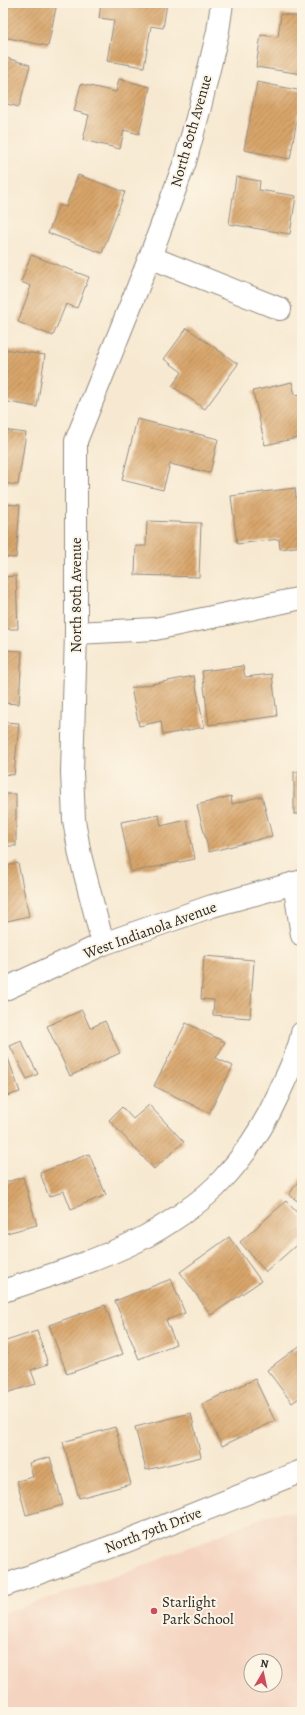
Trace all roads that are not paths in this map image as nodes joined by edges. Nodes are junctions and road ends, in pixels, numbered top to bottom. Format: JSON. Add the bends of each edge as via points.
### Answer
{"nodes":[{"id":1,"x":222,"y":3,"type":"edge"},
{"id":2,"x":150,"y":257,"type":"junction"},
{"id":3,"x":280,"y":309,"type":"dead end"},
{"id":4,"x":302,"y":598,"type":"edge"},
{"id":5,"x":76,"y":633,"type":"junction"},
{"id":6,"x":298,"y":882,"type":"edge"},
{"id":7,"x":302,"y":935,"type":"edge"},
{"id":8,"x":104,"y":944,"type":"junction"},
{"id":9,"x":3,"y":990,"type":"edge"},
{"id":10,"x":302,"y":1034,"type":"edge"},
{"id":11,"x":3,"y":1291,"type":"edge"},
{"id":12,"x":302,"y":1471,"type":"edge"},
{"id":13,"x":3,"y":1586,"type":"edge"}],
"edges":[{"from":1,"to":2,"type":"street","name":"North 80th Avenue","via":[[218,32],[187,155]]},
{"from":2,"to":3,"type":"street"},
{"from":2,"to":5,"type":"street","name":"North 80th Avenue","via":[[76,441]]},
{"from":4,"to":5,"type":"street","via":[[155,629]]},
{"from":5,"to":8,"type":"street","name":"North 80th Avenue","via":[[72,772],[74,820],[80,855]]},
{"from":6,"to":7,"type":"street"},
{"from":6,"to":8,"type":"street","name":"West Indianola Avenue","via":[[212,906]]},
{"from":8,"to":9,"type":"street","name":"West Indianola Avenue"},
{"from":10,"to":11,"type":"street","via":[[271,1112],[223,1180],[188,1210],[137,1241],[80,1265]]},
{"from":12,"to":13,"type":"street","name":"North 79th Drive","via":[[124,1542]]}]}
